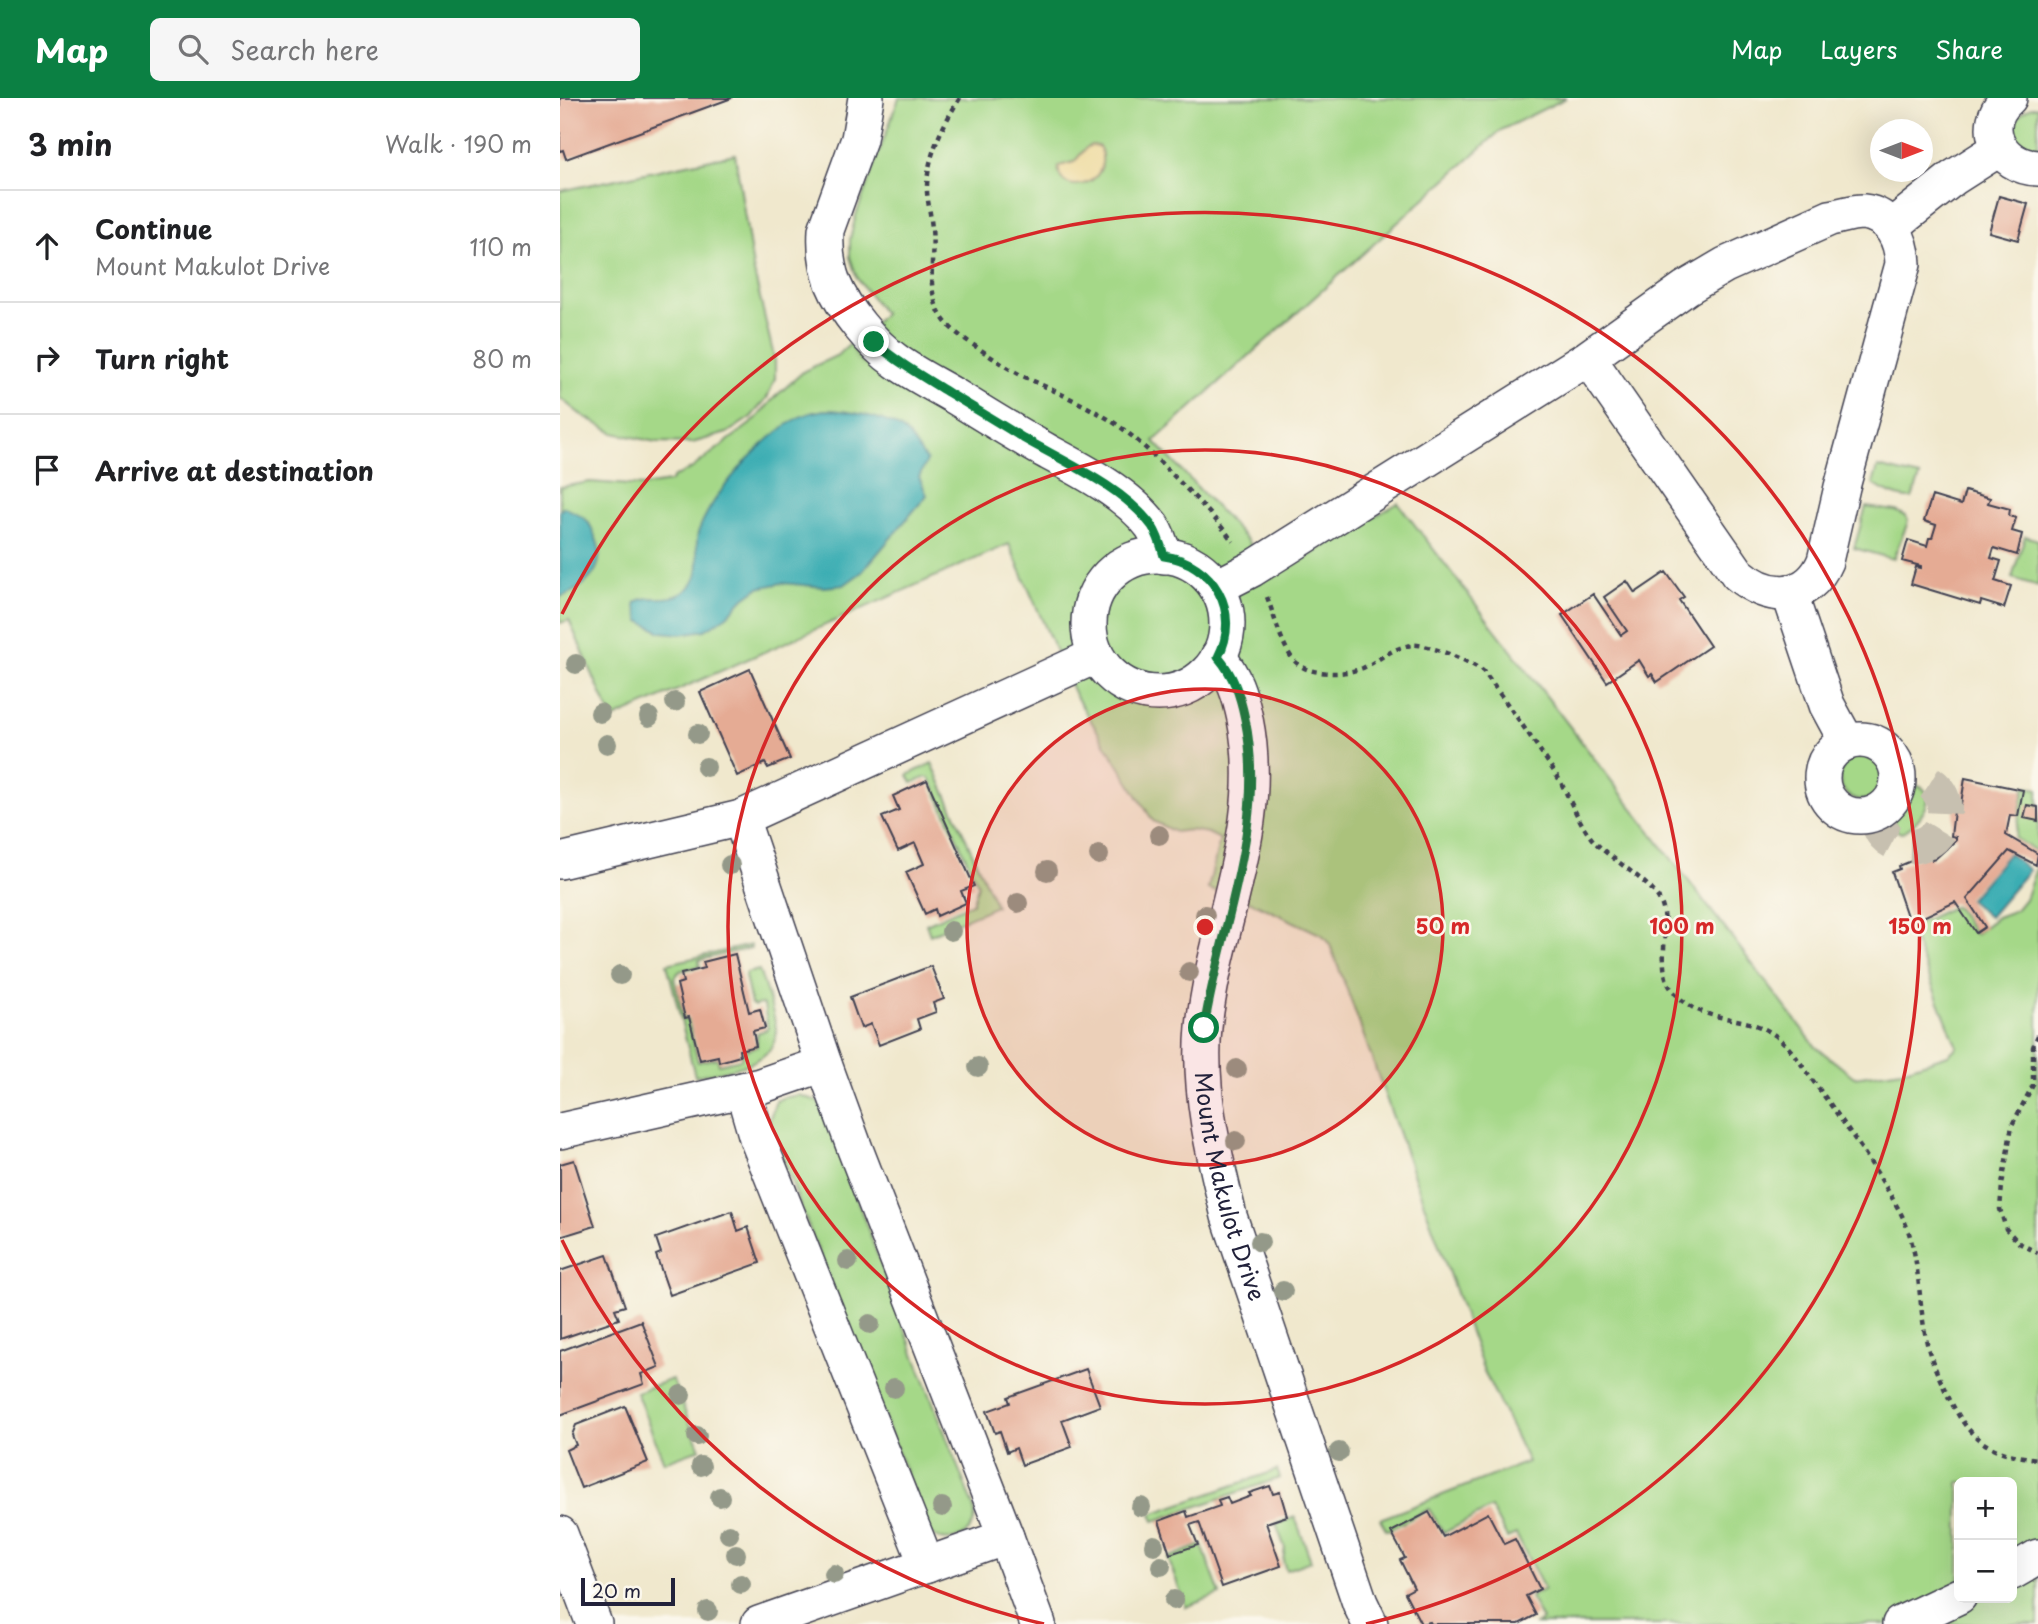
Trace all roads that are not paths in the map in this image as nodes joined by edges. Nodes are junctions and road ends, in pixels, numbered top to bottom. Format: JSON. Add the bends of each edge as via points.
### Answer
{"nodes":[{"id":1,"x":866,"y":98,"type":"edge"},
{"id":2,"x":2009,"y":98,"type":"edge"},
{"id":3,"x":2000,"y":148,"type":"junction"},
{"id":4,"x":2038,"y":168,"type":"edge"},
{"id":5,"x":1891,"y":227,"type":"junction"},
{"id":6,"x":1588,"y":358,"type":"junction"},
{"id":7,"x":1164,"y":556,"type":"junction"},
{"id":8,"x":1217,"y":587,"type":"junction"},
{"id":9,"x":1789,"y":592,"type":"junction"},
{"id":10,"x":1096,"y":656,"type":"junction"},
{"id":11,"x":1218,"y":657,"type":"junction"},
{"id":12,"x":1847,"y":742,"type":"dead end"},
{"id":13,"x":741,"y":818,"type":"junction"},
{"id":14,"x":560,"y":861,"type":"edge"},
{"id":15,"x":824,"y":1064,"type":"junction"},
{"id":16,"x":743,"y":1090,"type":"junction"},
{"id":17,"x":560,"y":1131,"type":"edge"},
{"id":18,"x":560,"y":1534,"type":"edge"},
{"id":19,"x":1006,"y":1537,"type":"junction"},
{"id":20,"x":2038,"y":1557,"type":"edge"},
{"id":21,"x":927,"y":1565,"type":"junction"},
{"id":22,"x":2017,"y":1569,"type":"edge"},
{"id":23,"x":1954,"y":1599,"type":"edge"},
{"id":24,"x":594,"y":1624,"type":"edge"},
{"id":25,"x":759,"y":1624,"type":"edge"},
{"id":26,"x":1038,"y":1624,"type":"edge"},
{"id":27,"x":1370,"y":1624,"type":"edge"},
{"id":28,"x":1900,"y":1624,"type":"edge"}],
"edges":[{"from":1,"to":7,"type":"street","via":[[859,139],[826,230],[833,282],[847,308],[895,361],[1122,498],[1152,527]]},
{"from":2,"to":3,"type":"street","via":[[1995,125]]},
{"from":3,"to":4,"type":"street","via":[[2013,162]]},
{"from":3,"to":5,"type":"street"},
{"from":5,"to":6,"type":"street","via":[[1878,216],[1863,212],[1830,218],[1725,265]]},
{"from":5,"to":9,"type":"street","via":[[1902,248],[1903,264],[1825,561],[1813,582]]},
{"from":6,"to":8,"type":"street"},
{"from":6,"to":9,"type":"street","via":[[1738,574],[1762,590]]},
{"from":7,"to":8,"type":"street","via":[[1200,569]]},
{"from":7,"to":10,"type":"street","via":[[1133,559],[1113,570],[1098,588],[1090,610],[1089,633]]},
{"from":8,"to":11,"type":"street","via":[[1227,626]]},
{"from":9,"to":12,"type":"street","via":[[1827,705]]},
{"from":10,"to":11,"type":"street","via":[[1109,675],[1129,688],[1151,694],[1175,692],[1196,683]]},
{"from":10,"to":13,"type":"street"},
{"from":11,"to":27,"type":"street","name":"Mount Makulot Drive","via":[[1240,693],[1250,741],[1251,784],[1243,854],[1204,1028],[1208,1119],[1229,1216]]},
{"from":13,"to":14,"type":"street"},
{"from":13,"to":15,"type":"street"},
{"from":15,"to":16,"type":"street"},
{"from":15,"to":19,"type":"street"},
{"from":16,"to":17,"type":"street"},
{"from":16,"to":21,"type":"street","via":[[757,1138]]},
{"from":18,"to":24,"type":"street"},
{"from":19,"to":21,"type":"street"},
{"from":19,"to":26,"type":"street"},
{"from":20,"to":22,"type":"street"},
{"from":21,"to":25,"type":"street"},
{"from":23,"to":28,"type":"street"}]}
